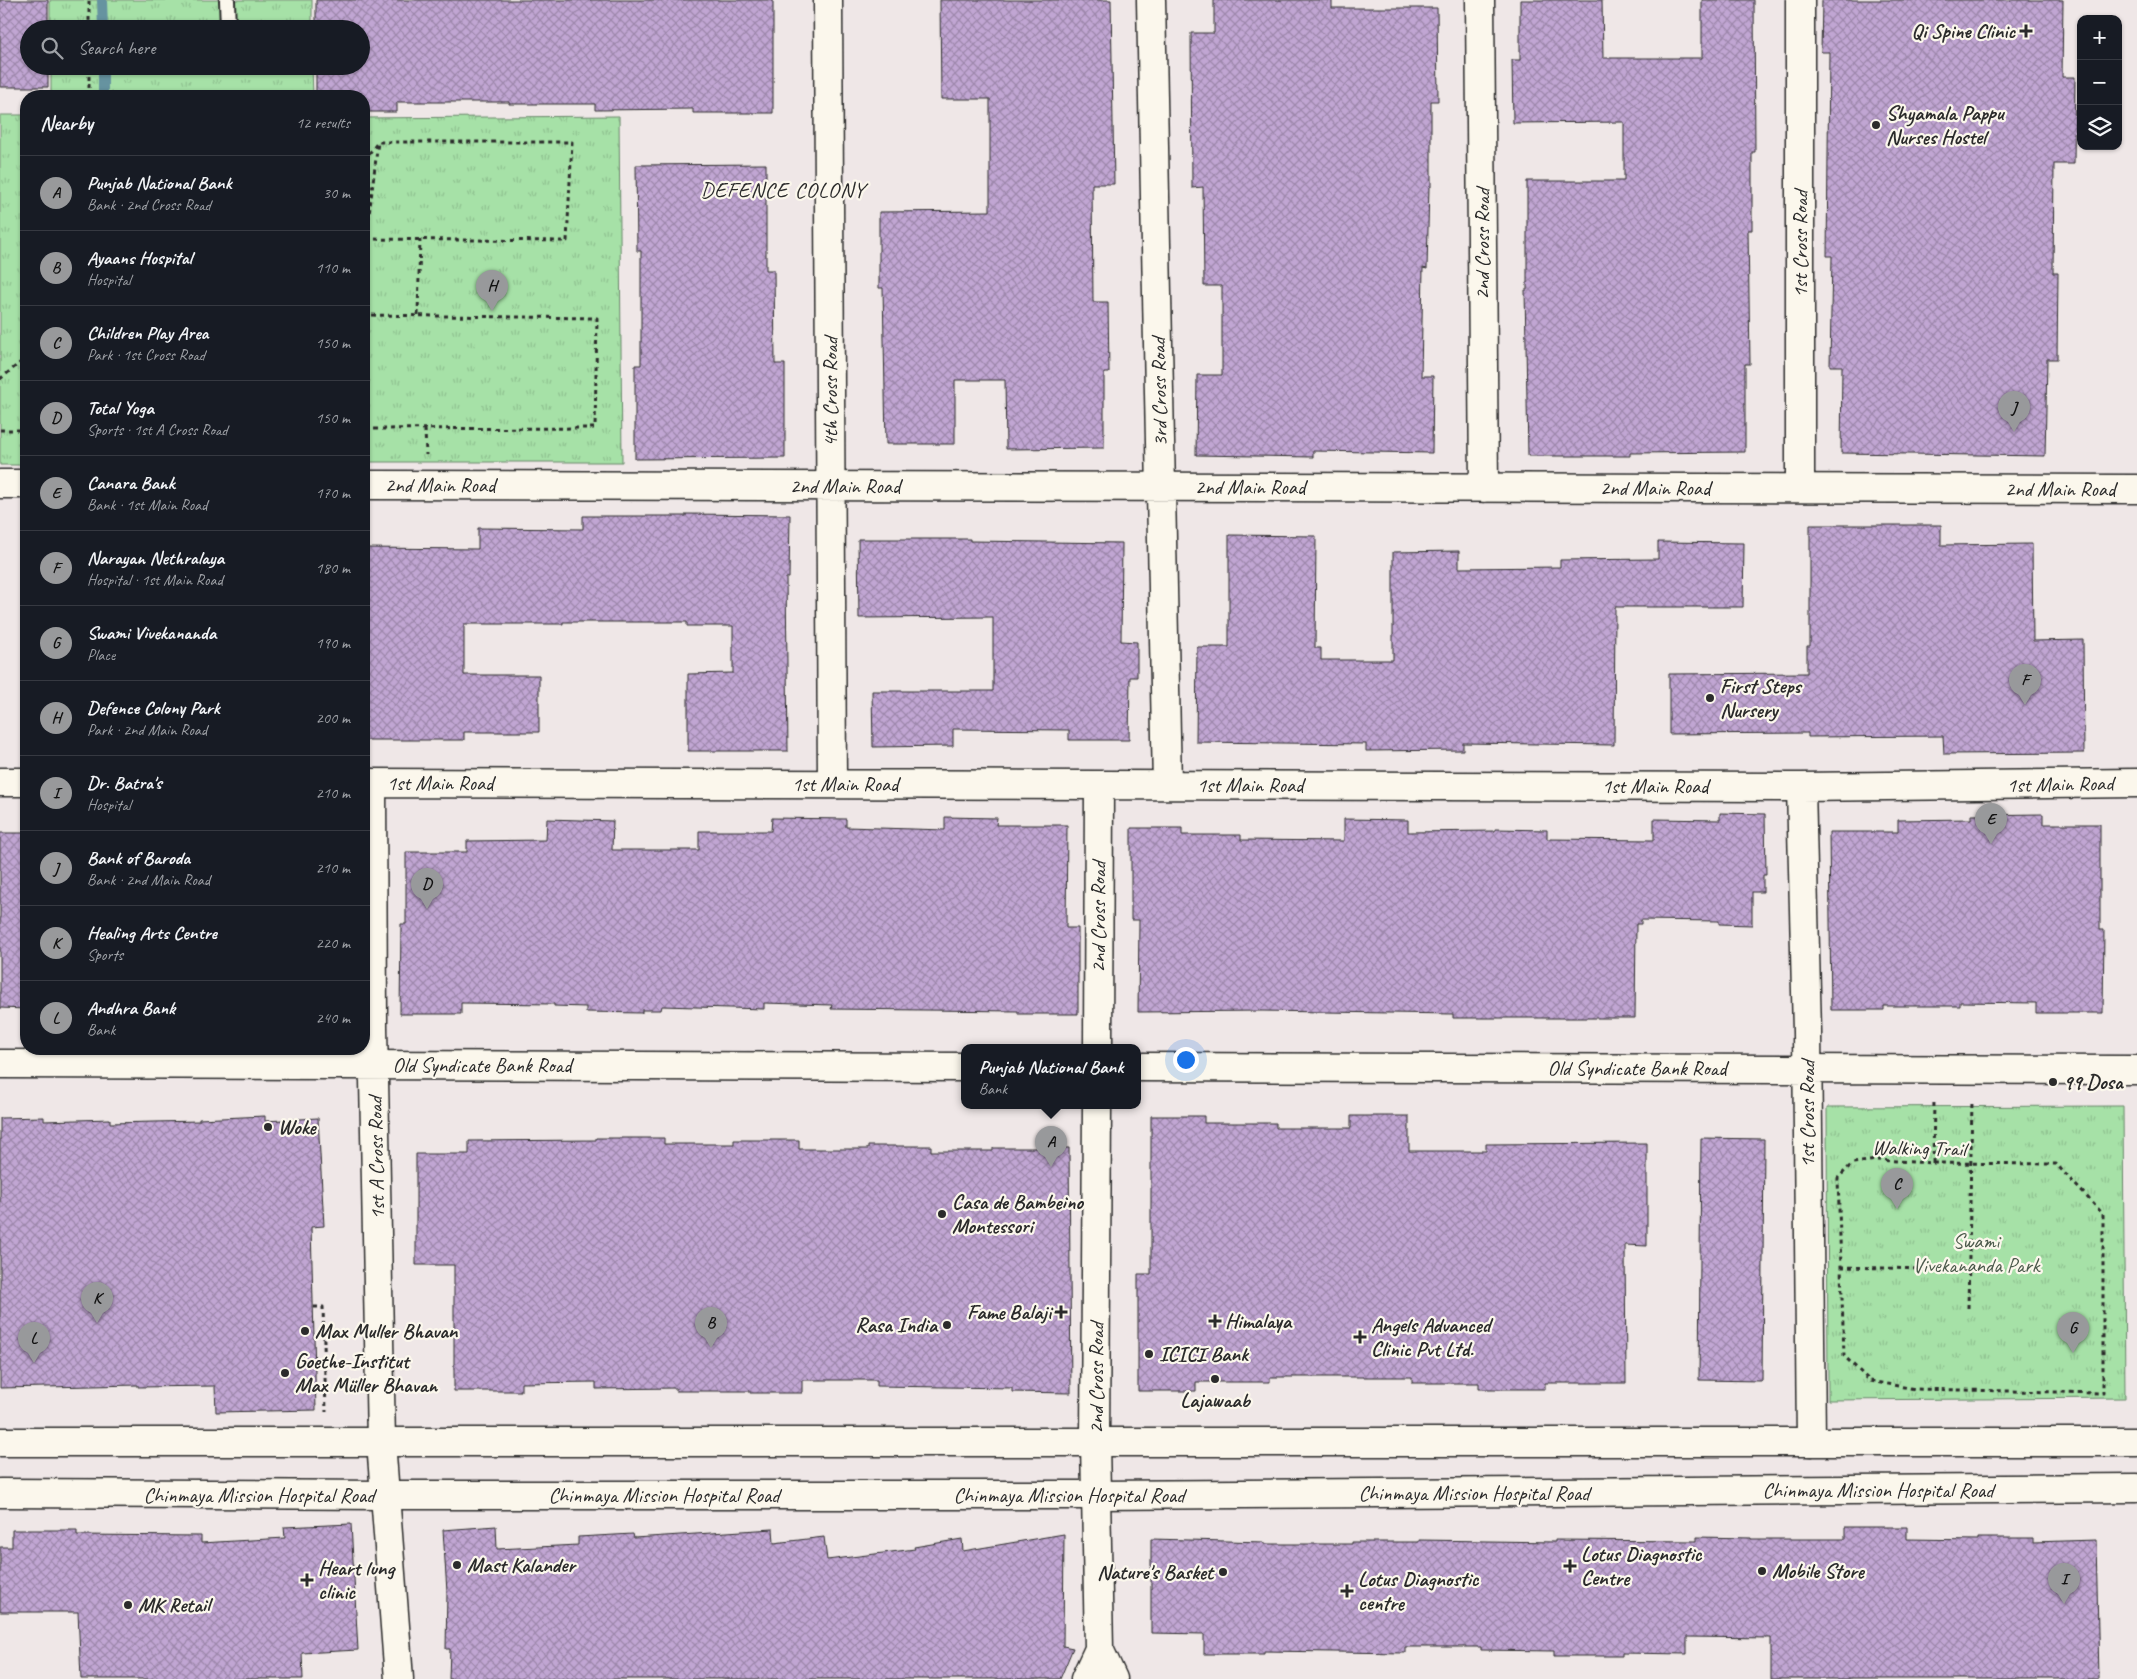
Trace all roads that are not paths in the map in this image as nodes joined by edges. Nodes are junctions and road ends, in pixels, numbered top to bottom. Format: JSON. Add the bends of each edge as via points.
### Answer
{"nodes":[{"id":1,"x":227,"y":0,"type":"edge"},
{"id":2,"x":828,"y":0,"type":"edge"},
{"id":3,"x":1151,"y":0,"type":"edge"},
{"id":4,"x":1480,"y":0,"type":"edge"},
{"id":5,"x":1800,"y":0,"type":"edge"},
{"id":6,"x":228,"y":20,"type":"edge"},
{"id":7,"x":0,"y":484,"type":"edge"},
{"id":8,"x":20,"y":484,"type":"edge"},
{"id":9,"x":370,"y":485,"type":"edge"},
{"id":10,"x":831,"y":486,"type":"junction"},
{"id":11,"x":1161,"y":487,"type":"junction"},
{"id":12,"x":1484,"y":488,"type":"junction"},
{"id":13,"x":1800,"y":488,"type":"junction"},
{"id":14,"x":2137,"y":489,"type":"edge"},
{"id":15,"x":0,"y":782,"type":"edge"},
{"id":16,"x":20,"y":782,"type":"edge"},
{"id":17,"x":370,"y":783,"type":"edge"},
{"id":18,"x":2137,"y":783,"type":"edge"},
{"id":19,"x":832,"y":784,"type":"junction"},
{"id":20,"x":1099,"y":785,"type":"junction"},
{"id":21,"x":1167,"y":785,"type":"junction"},
{"id":22,"x":1801,"y":786,"type":"junction"},
{"id":23,"x":370,"y":877,"type":"edge"},
{"id":24,"x":1098,"y":1044,"type":"edge"},
{"id":25,"x":0,"y":1064,"type":"edge"},
{"id":26,"x":374,"y":1065,"type":"junction"},
{"id":27,"x":961,"y":1067,"type":"edge"},
{"id":28,"x":1141,"y":1067,"type":"edge"},
{"id":29,"x":1807,"y":1069,"type":"junction"},
{"id":30,"x":2137,"y":1070,"type":"edge"},
{"id":31,"x":1097,"y":1109,"type":"edge"},
{"id":32,"x":0,"y":1442,"type":"edge"},
{"id":33,"x":382,"y":1442,"type":"junction"},
{"id":34,"x":1095,"y":1442,"type":"junction"},
{"id":35,"x":1810,"y":1442,"type":"junction"},
{"id":36,"x":2137,"y":1442,"type":"edge"},
{"id":37,"x":2137,"y":1488,"type":"edge"},
{"id":38,"x":0,"y":1493,"type":"edge"},
{"id":39,"x":385,"y":1495,"type":"junction"},
{"id":40,"x":1096,"y":1495,"type":"junction"},
{"id":41,"x":1099,"y":1649,"type":"junction"},
{"id":42,"x":399,"y":1679,"type":"edge"},
{"id":43,"x":1085,"y":1679,"type":"edge"},
{"id":44,"x":1113,"y":1679,"type":"edge"}],
"edges":[{"from":1,"to":6,"type":"lane"},
{"from":2,"to":10,"type":"street","name":"4th Cross Road"},
{"from":3,"to":11,"type":"street","name":"3rd Cross Road"},
{"from":4,"to":12,"type":"street","name":"2nd Cross Road"},
{"from":5,"to":13,"type":"street","name":"1st Cross Road"},
{"from":7,"to":8,"type":"street"},
{"from":9,"to":10,"type":"street","name":"2nd Main Road"},
{"from":10,"to":11,"type":"street","name":"2nd Main Road"},
{"from":10,"to":19,"type":"street","name":"4th Cross Road"},
{"from":11,"to":12,"type":"street","name":"2nd Main Road"},
{"from":11,"to":21,"type":"street","name":"3rd Cross Road"},
{"from":12,"to":13,"type":"street","name":"2nd Main Road"},
{"from":13,"to":14,"type":"street","name":"2nd Main Road"},
{"from":15,"to":16,"type":"street"},
{"from":17,"to":19,"type":"street","name":"1st Main Road"},
{"from":18,"to":22,"type":"street","name":"1st Main Road"},
{"from":19,"to":20,"type":"street","name":"1st Main Road"},
{"from":20,"to":21,"type":"street","name":"1st Main Road"},
{"from":20,"to":24,"type":"street","name":"2nd Cross Road"},
{"from":21,"to":22,"type":"street","name":"1st Main Road"},
{"from":22,"to":29,"type":"street","name":"1st Cross Road"},
{"from":23,"to":26,"type":"street","name":"1st A Cross Road"},
{"from":25,"to":26,"type":"street","name":"Old Syndicate Bank Road"},
{"from":26,"to":27,"type":"street","name":"Old Syndicate Bank Road"},
{"from":26,"to":33,"type":"street","name":"1st A Cross Road"},
{"from":28,"to":29,"type":"street","name":"Old Syndicate Bank Road"},
{"from":29,"to":30,"type":"street","name":"Old Syndicate Bank Road"},
{"from":29,"to":35,"type":"street","name":"1st Cross Road"},
{"from":31,"to":34,"type":"street","name":"2nd Cross Road"},
{"from":32,"to":33,"type":"street"},
{"from":33,"to":34,"type":"street"},
{"from":33,"to":39,"type":"street"},
{"from":34,"to":35,"type":"street"},
{"from":34,"to":40,"type":"street","name":"2nd Cross Road"},
{"from":35,"to":36,"type":"street"},
{"from":37,"to":40,"type":"street","name":"Chinmaya Mission Hospital Road"},
{"from":38,"to":39,"type":"street","name":"Chinmaya Mission Hospital Road"},
{"from":39,"to":40,"type":"street","name":"Chinmaya Mission Hospital Road"},
{"from":39,"to":42,"type":"street"},
{"from":40,"to":41,"type":"street","name":"2nd Cross Road"},
{"from":41,"to":43,"type":"street","name":"2nd Cross Road"},
{"from":41,"to":44,"type":"street","name":"2nd Cross Road"}]}
